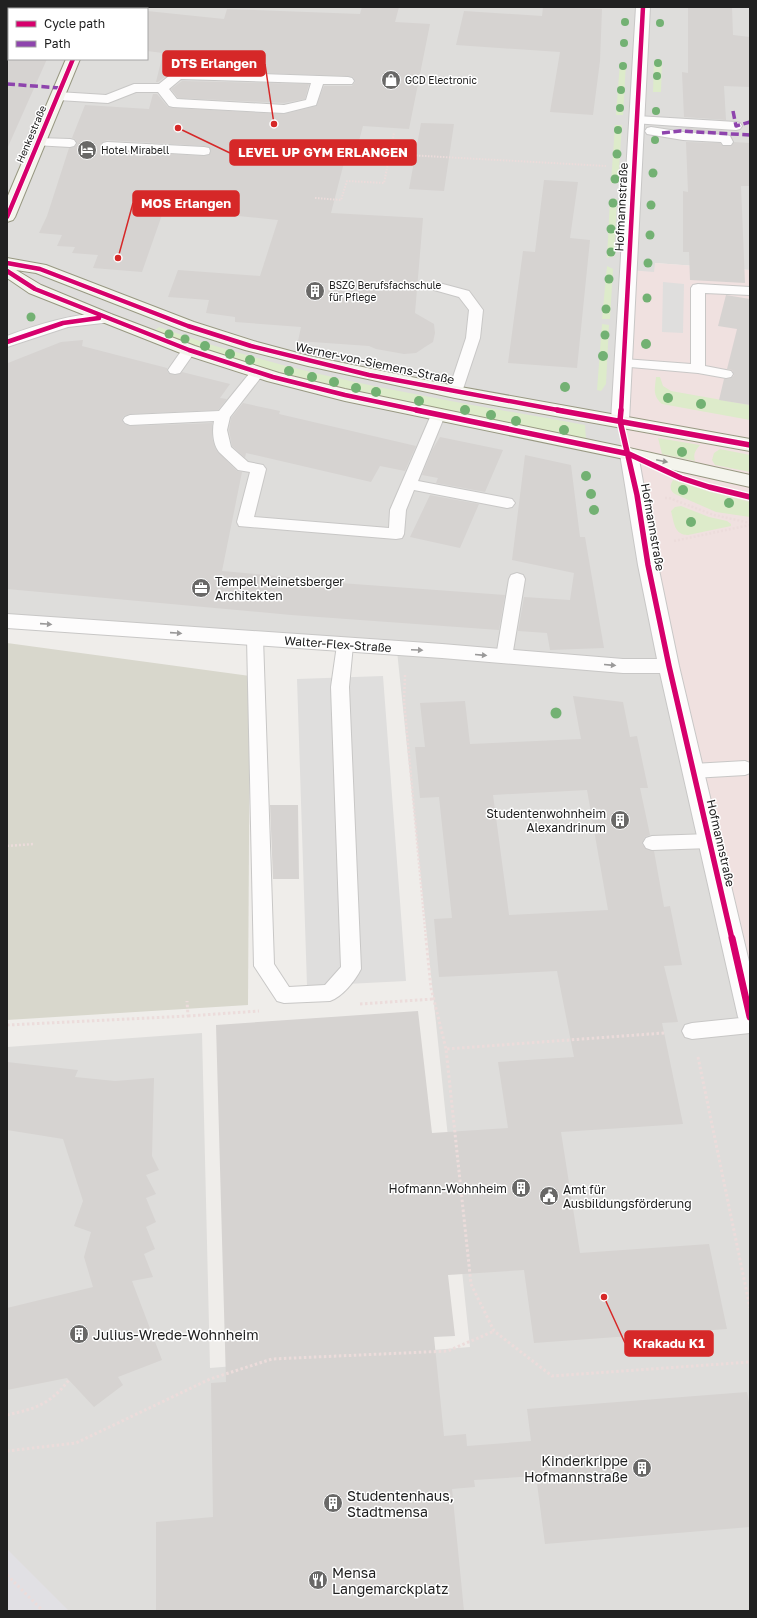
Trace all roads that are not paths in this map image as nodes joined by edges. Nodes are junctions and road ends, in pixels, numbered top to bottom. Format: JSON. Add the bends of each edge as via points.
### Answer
{"nodes":[{"id":1,"x":643,"y":7,"type":"edge"},
{"id":2,"x":73,"y":60,"type":"edge"},
{"id":3,"x":318,"y":79,"type":"junction"},
{"id":4,"x":348,"y":81,"type":"dead end"},
{"id":5,"x":162,"y":88,"type":"junction"},
{"id":6,"x":58,"y":96,"type":"junction"},
{"id":7,"x":637,"y":125,"type":"junction"},
{"id":8,"x":736,"y":126,"type":"dead end"},
{"id":9,"x":38,"y":142,"type":"junction"},
{"id":10,"x":727,"y":142,"type":"dead end"},
{"id":11,"x":70,"y":143,"type":"dead end"},
{"id":12,"x":107,"y":146,"type":"dead end"},
{"id":13,"x":204,"y":151,"type":"dead end"},
{"id":14,"x":7,"y":217,"type":"edge"},
{"id":15,"x":7,"y":263,"type":"edge"},
{"id":16,"x":7,"y":271,"type":"edge"},
{"id":17,"x":439,"y":287,"type":"dead end"},
{"id":18,"x":750,"y":291,"type":"edge"},
{"id":19,"x":105,"y":318,"type":"junction"},
{"id":20,"x":7,"y":342,"type":"edge"},
{"id":21,"x":189,"y":350,"type":"junction"},
{"id":22,"x":624,"y":363,"type":"junction"},
{"id":23,"x":698,"y":369,"type":"junction"},
{"id":24,"x":175,"y":370,"type":"dead end"},
{"id":25,"x":258,"y":372,"type":"junction"},
{"id":26,"x":726,"y":374,"type":"dead end"},
{"id":27,"x":455,"y":392,"type":"junction"},
{"id":28,"x":438,"y":415,"type":"junction"},
{"id":29,"x":223,"y":416,"type":"junction"},
{"id":30,"x":130,"y":420,"type":"dead end"},
{"id":31,"x":620,"y":421,"type":"junction"},
{"id":32,"x":729,"y":441,"type":"junction"},
{"id":33,"x":750,"y":445,"type":"edge"},
{"id":34,"x":629,"y":454,"type":"junction"},
{"id":35,"x":719,"y":475,"type":"junction"},
{"id":36,"x":750,"y":482,"type":"edge"},
{"id":37,"x":409,"y":484,"type":"junction"},
{"id":38,"x":507,"y":503,"type":"dead end"},
{"id":39,"x":517,"y":579,"type":"dead end"},
{"id":40,"x":7,"y":621,"type":"edge"},
{"id":41,"x":255,"y":638,"type":"junction"},
{"id":42,"x":345,"y":645,"type":"junction"},
{"id":43,"x":504,"y":656,"type":"junction"},
{"id":44,"x":669,"y":666,"type":"junction"},
{"id":45,"x":745,"y":768,"type":"dead end"},
{"id":46,"x":694,"y":771,"type":"junction"},
{"id":47,"x":710,"y":841,"type":"junction"},
{"id":48,"x":652,"y":843,"type":"dead end"},
{"id":49,"x":746,"y":984,"type":"edge"},
{"id":50,"x":750,"y":1017,"type":"edge"},
{"id":51,"x":750,"y":1026,"type":"edge"},
{"id":52,"x":692,"y":1031,"type":"road end"}],
"edges":[{"from":1,"to":7,"type":"street","name":"Hofmannstraße"},
{"from":2,"to":6,"type":"main road","name":"Henkestraße"},
{"from":3,"to":4,"type":"lane"},
{"from":3,"to":5,"type":"lane","via":[[178,75]]},
{"from":3,"to":5,"type":"lane","via":[[312,102],[284,109],[173,103]]},
{"from":5,"to":6,"type":"lane","via":[[134,88],[108,99]]},
{"from":6,"to":9,"type":"main road","name":"Henkestraße"},
{"from":7,"to":8,"type":"lane"},
{"from":7,"to":10,"type":"lane","via":[[651,131],[726,139]]},
{"from":7,"to":22,"type":"street","name":"Hofmannstraße"},
{"from":9,"to":11,"type":"lane"},
{"from":9,"to":14,"type":"main road","name":"Henkestraße"},
{"from":12,"to":13,"type":"lane"},
{"from":15,"to":27,"type":"main road","name":"Werner-von-Siemens-Straße","via":[[40,269],[160,316],[251,346],[362,374]]},
{"from":16,"to":19,"type":"main road","name":"Werner-von-Siemens-Straße","via":[[35,289]]},
{"from":17,"to":27,"type":"lane","via":[[464,294],[476,310],[473,338]]},
{"from":18,"to":23,"type":"lane","via":[[698,288]]},
{"from":19,"to":20,"type":"street","name":"Werner-von-Siemens-Straße","via":[[62,322]]},
{"from":19,"to":21,"type":"main road","name":"Werner-von-Siemens-Straße"},
{"from":21,"to":24,"type":"lane"},
{"from":21,"to":25,"type":"main road","name":"Werner-von-Siemens-Straße"},
{"from":22,"to":23,"type":"lane"},
{"from":22,"to":31,"type":"street","name":"Hofmannstraße"},
{"from":23,"to":26,"type":"lane"},
{"from":25,"to":28,"type":"main road","name":"Werner-von-Siemens-Straße","via":[[345,395]]},
{"from":25,"to":29,"type":"lane"},
{"from":27,"to":31,"type":"main road","name":"Werner-von-Siemens-Straße"},
{"from":28,"to":34,"type":"main road","name":"Werner-von-Siemens-Straße"},
{"from":28,"to":37,"type":"lane"},
{"from":29,"to":30,"type":"lane"},
{"from":29,"to":37,"type":"lane","via":[[220,430],[224,449],[243,466],[258,469],[245,522],[396,534],[398,510]]},
{"from":31,"to":32,"type":"main road","name":"Werner-von-Siemens-Straße"},
{"from":32,"to":33,"type":"main road","name":"Werner-von-Siemens-Straße"},
{"from":32,"to":35,"type":"main road","name":"Werner-von-Siemens-Straße","via":[[710,447],[703,454],[707,466]]},
{"from":34,"to":35,"type":"main road","name":"Werner-von-Siemens-Straße","one_way":true},
{"from":34,"to":44,"type":"street","name":"Hofmannstraße"},
{"from":35,"to":36,"type":"main road","name":"Werner-von-Siemens-Straße"},
{"from":37,"to":38,"type":"lane"},
{"from":39,"to":43,"type":"lane"},
{"from":40,"to":41,"type":"street","name":"Walter-Flex-Straße","one_way":true},
{"from":41,"to":42,"type":"street","name":"Walter-Flex-Straße"},
{"from":41,"to":42,"type":"lane","via":[[264,966],[284,995],[330,993],[351,969],[340,687]]},
{"from":42,"to":43,"type":"street","name":"Walter-Flex-Straße","one_way":true},
{"from":43,"to":44,"type":"street","name":"Walter-Flex-Straße","one_way":true,"via":[[623,666]]},
{"from":44,"to":46,"type":"street","name":"Hofmannstraße"},
{"from":45,"to":46,"type":"lane"},
{"from":46,"to":47,"type":"street","name":"Hofmannstraße"},
{"from":47,"to":48,"type":"lane"},
{"from":47,"to":49,"type":"street","name":"Hofmannstraße"},
{"from":49,"to":50,"type":"street","name":"Hofmannstraße"},
{"from":51,"to":52,"type":"lane"}]}
